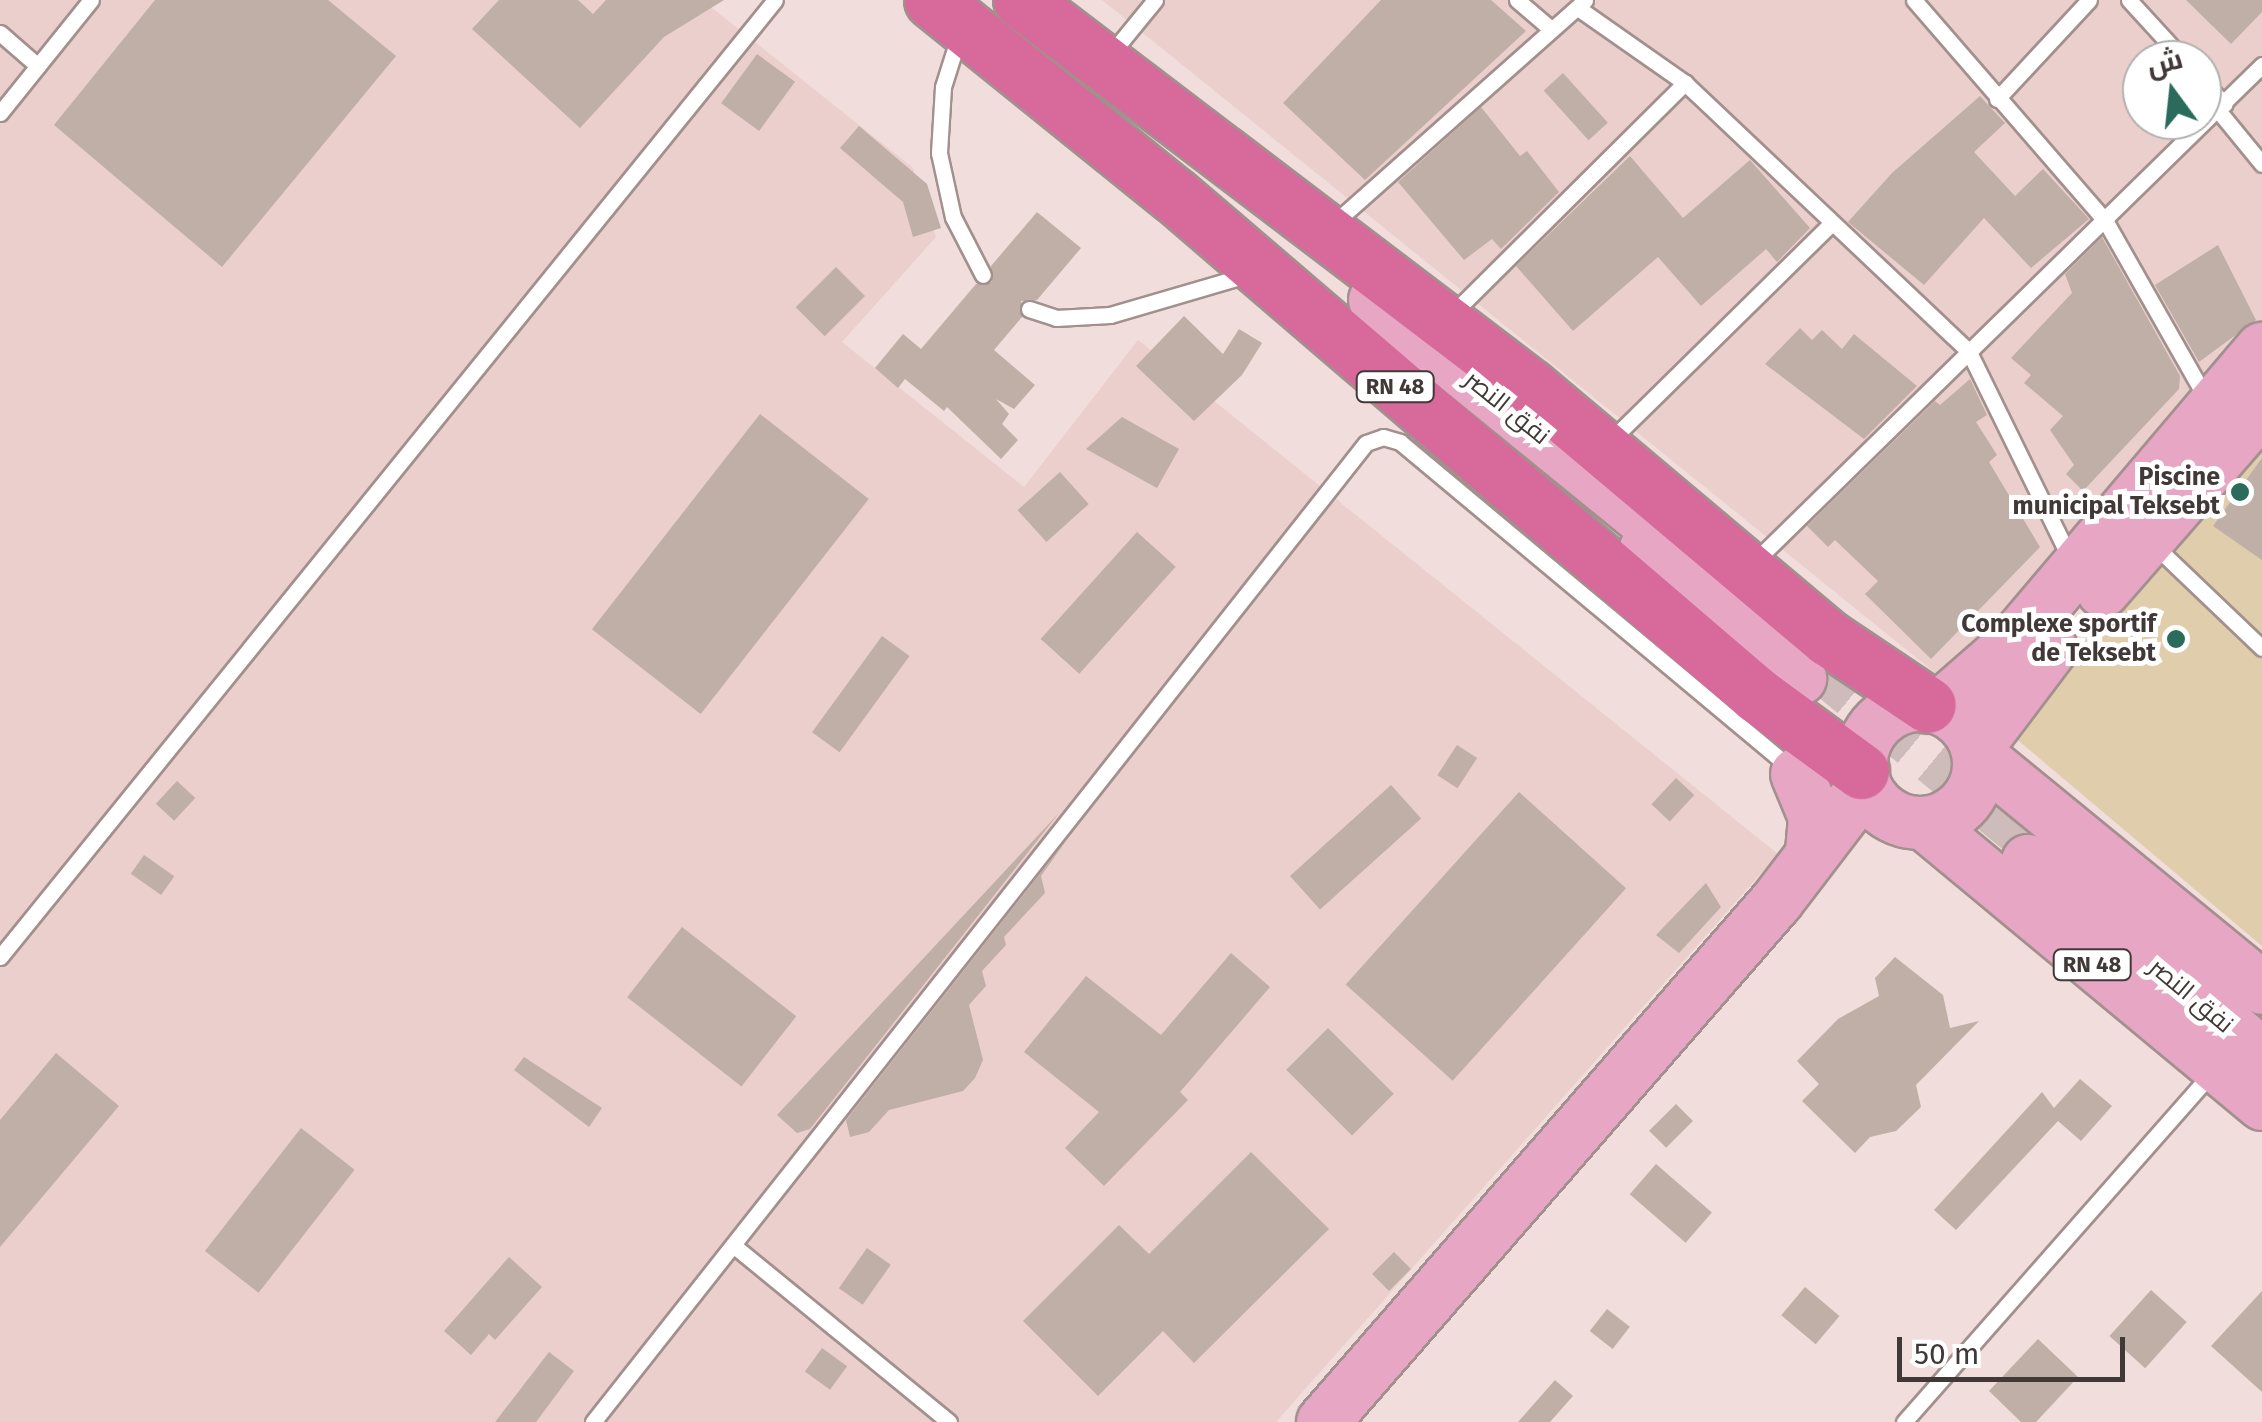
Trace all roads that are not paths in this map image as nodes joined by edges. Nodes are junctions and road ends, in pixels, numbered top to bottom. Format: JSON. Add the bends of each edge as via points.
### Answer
{"nodes":[{"id":1,"x":91,"y":0,"type":"edge"},
{"id":2,"x":775,"y":0,"type":"edge"},
{"id":3,"x":1021,"y":0,"type":"edge"},
{"id":4,"x":1156,"y":0,"type":"edge"},
{"id":5,"x":1516,"y":0,"type":"edge"},
{"id":6,"x":1914,"y":0,"type":"edge"},
{"id":7,"x":2089,"y":0,"type":"edge"},
{"id":8,"x":2129,"y":0,"type":"edge"},
{"id":9,"x":1581,"y":4,"type":"edge"},
{"id":10,"x":957,"y":8,"type":"edge"},
{"id":11,"x":1552,"y":29,"type":"junction"},
{"id":12,"x":0,"y":33,"type":"edge"},
{"id":13,"x":2166,"y":40,"type":"edge"},
{"id":14,"x":1103,"y":64,"type":"junction"},
{"id":15,"x":2262,"y":65,"type":"edge"},
{"id":16,"x":38,"y":66,"type":"junction"},
{"id":17,"x":1685,"y":83,"type":"junction"},
{"id":18,"x":1997,"y":99,"type":"junction"},
{"id":19,"x":2222,"y":104,"type":"edge"},
{"id":20,"x":2222,"y":109,"type":"edge"},
{"id":21,"x":0,"y":114,"type":"edge"},
{"id":22,"x":2187,"y":140,"type":"edge"},
{"id":23,"x":1212,"y":145,"type":"junction"},
{"id":24,"x":2262,"y":164,"type":"edge"},
{"id":25,"x":1174,"y":195,"type":"junction"},
{"id":26,"x":2106,"y":222,"type":"junction"},
{"id":27,"x":1830,"y":225,"type":"junction"},
{"id":28,"x":1327,"y":230,"type":"junction"},
{"id":29,"x":1259,"y":272,"type":"junction"},
{"id":30,"x":983,"y":275,"type":"dead end"},
{"id":31,"x":1029,"y":309,"type":"dead end"},
{"id":32,"x":1445,"y":321,"type":"junction"},
{"id":33,"x":2262,"y":349,"type":"edge"},
{"id":34,"x":1969,"y":352,"type":"junction"},
{"id":35,"x":2237,"y":409,"type":"edge"},
{"id":36,"x":1603,"y":448,"type":"junction"},
{"id":37,"x":2149,"y":540,"type":"junction"},
{"id":38,"x":1746,"y":569,"type":"junction"},
{"id":39,"x":2076,"y":570,"type":"junction"},
{"id":40,"x":2262,"y":648,"type":"edge"},
{"id":41,"x":1934,"y":706,"type":"junction"},
{"id":42,"x":1978,"y":752,"type":"junction"},
{"id":43,"x":1860,"y":790,"type":"junction"},
{"id":44,"x":0,"y":957,"type":"edge"},
{"id":45,"x":2262,"y":988,"type":"edge"},
{"id":46,"x":2262,"y":1031,"type":"edge"},
{"id":47,"x":1655,"y":1043,"type":"junction"},
{"id":48,"x":2240,"y":1061,"type":"edge"},
{"id":49,"x":2262,"y":1104,"type":"edge"},
{"id":50,"x":733,"y":1246,"type":"junction"},
{"id":51,"x":593,"y":1422,"type":"edge"},
{"id":52,"x":949,"y":1422,"type":"edge"},
{"id":53,"x":1323,"y":1422,"type":"edge"},
{"id":54,"x":1904,"y":1422,"type":"edge"}],
"edges":[{"from":1,"to":16,"type":"lane"},
{"from":2,"to":44,"type":"lane"},
{"from":3,"to":14,"type":"highway"},
{"from":4,"to":14,"type":"lane"},
{"from":5,"to":11,"type":"lane"},
{"from":6,"to":18,"type":"lane"},
{"from":7,"to":18,"type":"lane"},
{"from":8,"to":13,"type":"lane"},
{"from":9,"to":11,"type":"lane"},
{"from":9,"to":17,"type":"lane"},
{"from":10,"to":25,"type":"highway","number":"RN 48"},
{"from":10,"to":30,"type":"lane","via":[[942,86],[939,152],[953,217]]},
{"from":11,"to":28,"type":"lane"},
{"from":12,"to":16,"type":"lane"},
{"from":14,"to":23,"type":"highway"},
{"from":15,"to":19,"type":"lane"},
{"from":16,"to":21,"type":"lane"},
{"from":17,"to":27,"type":"lane"},
{"from":17,"to":32,"type":"lane"},
{"from":18,"to":26,"type":"lane"},
{"from":20,"to":24,"type":"lane"},
{"from":22,"to":26,"type":"lane"},
{"from":23,"to":25,"type":"main road","name":"نفق النصر","via":[[1246,194],[1807,669],[1229,221]]},
{"from":23,"to":28,"type":"highway"},
{"from":25,"to":29,"type":"highway","number":"RN 48"},
{"from":26,"to":34,"type":"lane"},
{"from":26,"to":35,"type":"lane"},
{"from":27,"to":34,"type":"lane"},
{"from":27,"to":36,"type":"lane"},
{"from":28,"to":32,"type":"highway"},
{"from":29,"to":31,"type":"lane","via":[[1110,315],[1056,318]]},
{"from":29,"to":43,"type":"highway","number":"RN 48","via":[[1757,694]]},
{"from":32,"to":36,"type":"highway"},
{"from":33,"to":35,"type":"main road"},
{"from":34,"to":38,"type":"lane"},
{"from":34,"to":39,"type":"lane"},
{"from":35,"to":37,"type":"main road"},
{"from":35,"to":39,"type":"main road"},
{"from":36,"to":38,"type":"highway"},
{"from":37,"to":40,"type":"lane"},
{"from":37,"to":42,"type":"main road","via":[[2030,672]]},
{"from":38,"to":41,"type":"highway","via":[[1828,638]]},
{"from":39,"to":41,"type":"main road","via":[[1994,664]]},
{"from":41,"to":42,"type":"main road","via":[[1962,723]]},
{"from":41,"to":43,"type":"main road","via":[[1898,709],[1873,727]]},
{"from":42,"to":43,"type":"main road","via":[[1971,793],[1943,818]]},
{"from":42,"to":45,"type":"main road"},
{"from":43,"to":47,"type":"main road"},
{"from":43,"to":47,"type":"main road"},
{"from":43,"to":48,"type":"main road","number":"RN 48"},
{"from":43,"to":50,"type":"lane","via":[[1400,442],[1374,438]]},
{"from":46,"to":48,"type":"main road","name":"نفق النصر","via":[[2034,853]]},
{"from":47,"to":53,"type":"main road"},
{"from":48,"to":49,"type":"main road","number":"RN 48"},
{"from":48,"to":54,"type":"lane"},
{"from":50,"to":51,"type":"lane"},
{"from":50,"to":52,"type":"lane"}]}
